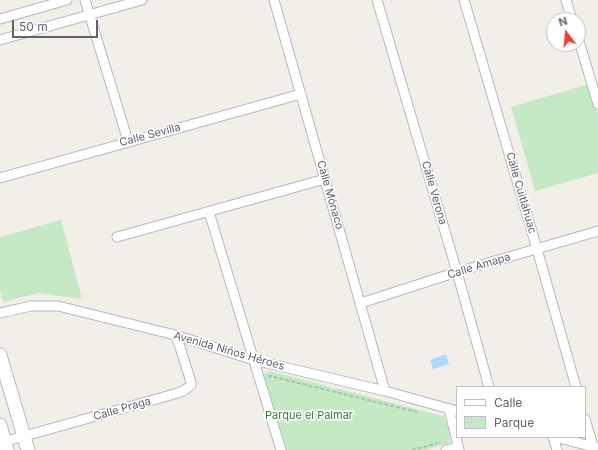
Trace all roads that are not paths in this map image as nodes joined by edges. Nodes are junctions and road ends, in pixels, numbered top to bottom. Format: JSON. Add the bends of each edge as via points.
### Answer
{"nodes":[{"id":1,"x":67,"y":0,"type":"edge"},
{"id":2,"x":85,"y":0,"type":"edge"},
{"id":3,"x":142,"y":0,"type":"edge"},
{"id":4,"x":274,"y":0,"type":"edge"},
{"id":5,"x":377,"y":0,"type":"edge"},
{"id":6,"x":464,"y":0,"type":"edge"},
{"id":7,"x":566,"y":0,"type":"edge"},
{"id":8,"x":570,"y":12,"type":"edge"},
{"id":9,"x":90,"y":15,"type":"junction"},
{"id":10,"x":0,"y":19,"type":"edge"},
{"id":11,"x":0,"y":40,"type":"edge"},
{"id":12,"x":582,"y":52,"type":"edge"},
{"id":13,"x":301,"y":94,"type":"junction"},
{"id":14,"x":598,"y":104,"type":"edge"},
{"id":15,"x":128,"y":141,"type":"junction"},
{"id":16,"x":0,"y":178,"type":"edge"},
{"id":17,"x":325,"y":179,"type":"junction"},
{"id":18,"x":209,"y":212,"type":"junction"},
{"id":19,"x":598,"y":231,"type":"edge"},
{"id":20,"x":117,"y":237,"type":"dead end"},
{"id":21,"x":537,"y":249,"type":"junction"},
{"id":22,"x":457,"y":272,"type":"junction"},
{"id":23,"x":361,"y":303,"type":"junction"},
{"id":24,"x":0,"y":313,"type":"edge"},
{"id":25,"x":175,"y":336,"type":"junction"},
{"id":26,"x":0,"y":355,"type":"edge"},
{"id":27,"x":254,"y":360,"type":"junction"},
{"id":28,"x":489,"y":386,"type":"edge"},
{"id":29,"x":576,"y":386,"type":"edge"},
{"id":30,"x":385,"y":391,"type":"junction"},
{"id":31,"x":453,"y":410,"type":"edge"},
{"id":32,"x":586,"y":422,"type":"edge"},
{"id":33,"x":0,"y":426,"type":"edge"},
{"id":34,"x":456,"y":433,"type":"edge"},
{"id":35,"x":24,"y":437,"type":"junction"},
{"id":36,"x":457,"y":438,"type":"edge"},
{"id":37,"x":554,"y":438,"type":"edge"},
{"id":38,"x":559,"y":438,"type":"edge"},
{"id":39,"x":570,"y":440,"type":"junction"},
{"id":40,"x":4,"y":445,"type":"edge"},
{"id":41,"x":444,"y":446,"type":"edge"},
{"id":42,"x":595,"y":447,"type":"edge"},
{"id":43,"x":458,"y":448,"type":"edge"},
{"id":44,"x":28,"y":450,"type":"edge"},
{"id":45,"x":281,"y":450,"type":"edge"},
{"id":46,"x":557,"y":450,"type":"edge"},
{"id":47,"x":572,"y":450,"type":"edge"}],
"edges":[{"from":1,"to":10,"type":"street"},
{"from":2,"to":9,"type":"street"},
{"from":3,"to":9,"type":"street"},
{"from":4,"to":13,"type":"street","name":"Calle Mónaco"},
{"from":5,"to":22,"type":"street","name":"Calle Verona"},
{"from":6,"to":21,"type":"street","name":"Calle Cuitláhuac"},
{"from":7,"to":8,"type":"street"},
{"from":9,"to":11,"type":"street"},
{"from":9,"to":15,"type":"street"},
{"from":12,"to":14,"type":"street"},
{"from":13,"to":15,"type":"street","name":"Calle Sevilla"},
{"from":13,"to":17,"type":"street","name":"Calle Mónaco"},
{"from":15,"to":16,"type":"street","name":"Calle Sevilla"},
{"from":17,"to":18,"type":"street"},
{"from":17,"to":23,"type":"street","name":"Calle Mónaco"},
{"from":18,"to":20,"type":"street"},
{"from":18,"to":27,"type":"street"},
{"from":19,"to":21,"type":"street","name":"Calle Amapa"},
{"from":21,"to":22,"type":"street","name":"Calle Amapa"},
{"from":21,"to":29,"type":"street","name":"Calle Cuitláhuac"},
{"from":22,"to":23,"type":"street","name":"Calle Amapa"},
{"from":22,"to":28,"type":"street","name":"Calle Verona"},
{"from":23,"to":30,"type":"street","name":"Calle Mónaco"},
{"from":24,"to":25,"type":"street","name":"Avenida Niños Héroes","via":[[31,306],[58,306]]},
{"from":25,"to":27,"type":"street","name":"Avenida Niños Héroes"},
{"from":25,"to":35,"type":"street","name":"Calle Praga","via":[[191,382],[185,390]]},
{"from":26,"to":35,"type":"main road"},
{"from":27,"to":30,"type":"street","name":"Avenida Niños Héroes"},
{"from":27,"to":45,"type":"street"},
{"from":30,"to":31,"type":"street","name":"Avenida Niños Héroes"},
{"from":31,"to":34,"type":"street"},
{"from":32,"to":42,"type":"street"},
{"from":33,"to":40,"type":"main road"},
{"from":35,"to":40,"type":"street","name":"Calle Praga"},
{"from":35,"to":44,"type":"main road"},
{"from":36,"to":43,"type":"street"},
{"from":37,"to":46,"type":"street"},
{"from":38,"to":39,"type":"street"},
{"from":39,"to":42,"type":"street"},
{"from":39,"to":47,"type":"street"},
{"from":41,"to":43,"type":"street"}]}
